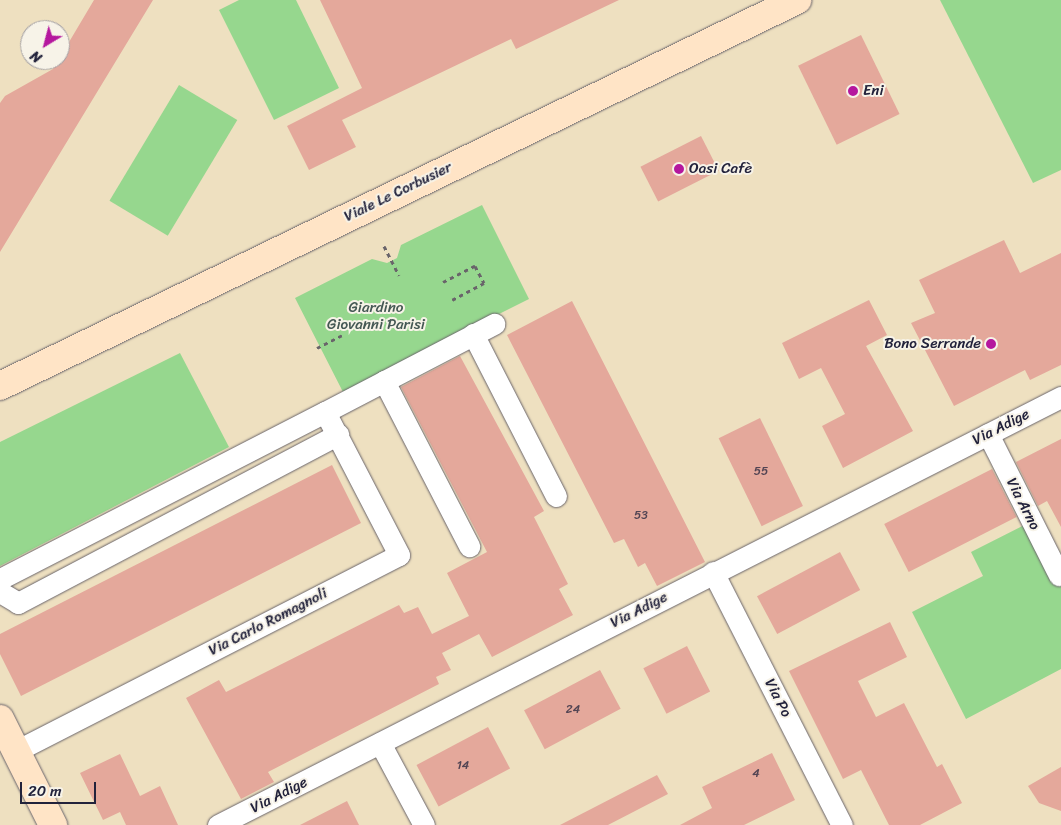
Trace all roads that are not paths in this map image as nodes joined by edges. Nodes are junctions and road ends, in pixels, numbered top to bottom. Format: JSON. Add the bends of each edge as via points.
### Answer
{"nodes":[{"id":1,"x":797,"y":0,"type":"edge"},
{"id":2,"x":494,"y":324,"type":"dead end"},
{"id":3,"x":473,"y":334,"type":"junction"},
{"id":4,"x":384,"y":381,"type":"junction"},
{"id":5,"x":0,"y":386,"type":"edge"},
{"id":6,"x":1061,"y":397,"type":"edge"},
{"id":7,"x":325,"y":412,"type":"junction"},
{"id":8,"x":338,"y":434,"type":"junction"},
{"id":9,"x":988,"y":434,"type":"junction"},
{"id":10,"x":556,"y":496,"type":"dead end"},
{"id":11,"x":469,"y":546,"type":"dead end"},
{"id":12,"x":714,"y":572,"type":"junction"},
{"id":13,"x":1059,"y":575,"type":"dead end"},
{"id":14,"x":0,"y":579,"type":"edge"},
{"id":15,"x":0,"y":592,"type":"edge"},
{"id":16,"x":0,"y":719,"type":"edge"},
{"id":17,"x":380,"y":743,"type":"junction"},
{"id":18,"x":16,"y":751,"type":"junction"},
{"id":19,"x":53,"y":825,"type":"edge"},
{"id":20,"x":218,"y":825,"type":"edge"},
{"id":21,"x":424,"y":825,"type":"edge"},
{"id":22,"x":842,"y":825,"type":"edge"}],
"edges":[{"from":1,"to":5,"type":"street","name":"Viale Le Corbusier"},
{"from":2,"to":3,"type":"street"},
{"from":3,"to":4,"type":"street"},
{"from":3,"to":10,"type":"street"},
{"from":4,"to":7,"type":"street"},
{"from":4,"to":11,"type":"street"},
{"from":6,"to":9,"type":"street","name":"Via Adige"},
{"from":7,"to":8,"type":"street","name":"Via Carlo Romagnoli"},
{"from":7,"to":14,"type":"street"},
{"from":8,"to":15,"type":"street","via":[[18,603]]},
{"from":8,"to":18,"type":"street","name":"Via Carlo Romagnoli","via":[[399,555]]},
{"from":9,"to":12,"type":"street","name":"Via Adige"},
{"from":9,"to":13,"type":"street","name":"Via Arno"},
{"from":12,"to":17,"type":"street","name":"Via Adige"},
{"from":12,"to":22,"type":"street","name":"Via Po"},
{"from":16,"to":18,"type":"street"},
{"from":17,"to":20,"type":"street","name":"Via Adige"},
{"from":17,"to":21,"type":"street"},
{"from":18,"to":19,"type":"street"}]}
